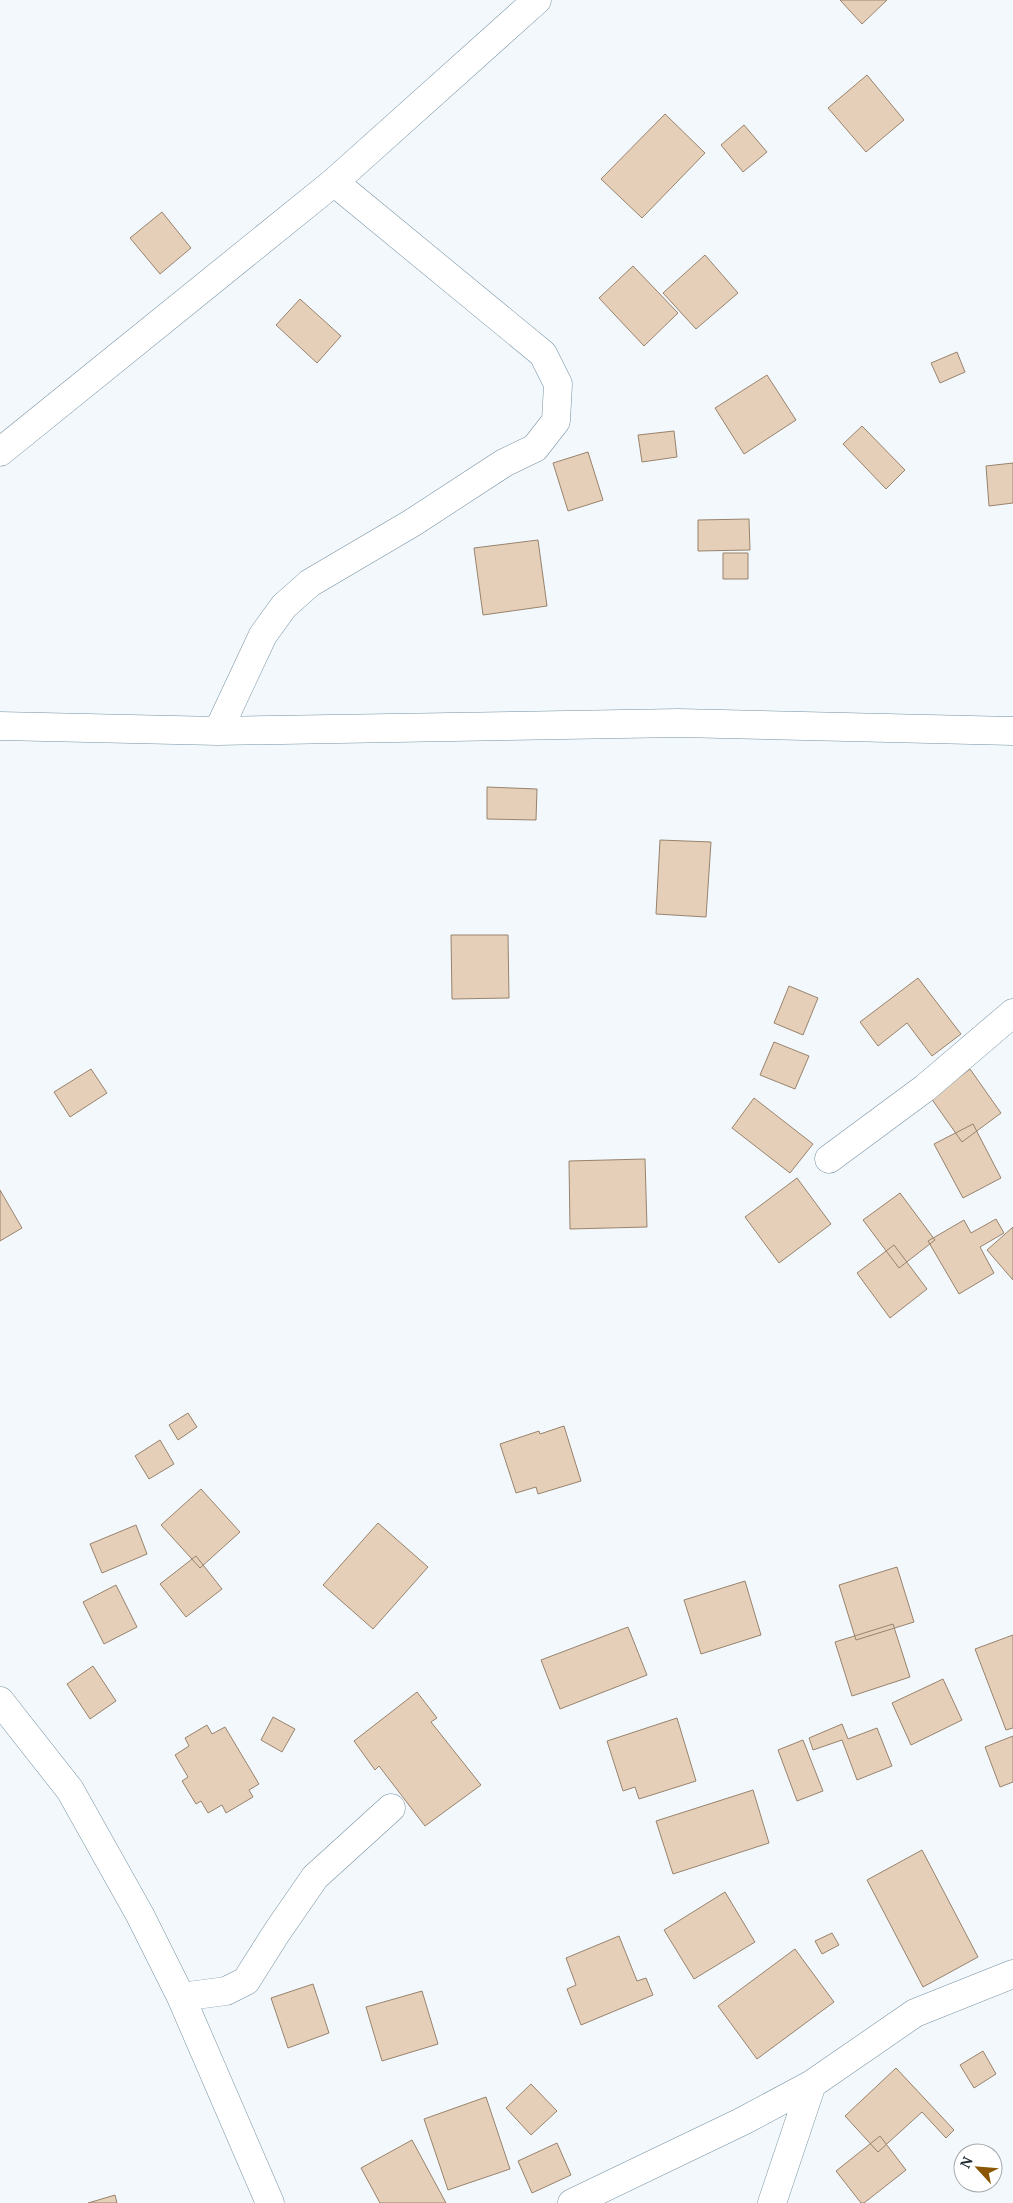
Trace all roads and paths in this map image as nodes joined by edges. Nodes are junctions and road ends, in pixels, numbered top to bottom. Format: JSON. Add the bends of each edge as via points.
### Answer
{"nodes":[{"id":1,"x":537,"y":0,"type":"edge"},
{"id":2,"x":334,"y":182,"type":"junction"},
{"id":3,"x":0,"y":452,"type":"edge"},
{"id":4,"x":0,"y":726,"type":"edge"},
{"id":5,"x":218,"y":731,"type":"junction"},
{"id":6,"x":1013,"y":732,"type":"edge"},
{"id":7,"x":1013,"y":1013,"type":"edge"},
{"id":8,"x":829,"y":1159,"type":"dead end"},
{"id":9,"x":0,"y":1701,"type":"edge"},
{"id":10,"x":391,"y":1808,"type":"dead end"},
{"id":11,"x":1013,"y":1974,"type":"edge"},
{"id":12,"x":181,"y":1998,"type":"junction"},
{"id":13,"x":812,"y":2084,"type":"junction"},
{"id":14,"x":270,"y":2203,"type":"edge"},
{"id":15,"x":572,"y":2203,"type":"edge"},
{"id":16,"x":772,"y":2203,"type":"edge"}],
"edges":[{"from":1,"to":2,"type":"street"},
{"from":2,"to":3,"type":"street"},
{"from":2,"to":5,"type":"street","via":[[544,354],[558,384],[556,422],[535,448],[504,463],[412,523],[310,583],[284,606],[263,636]]},
{"from":4,"to":5,"type":"street"},
{"from":5,"to":6,"type":"street","via":[[680,723]]},
{"from":7,"to":8,"type":"street","via":[[925,1088]]},
{"from":9,"to":12,"type":"street","via":[[70,1790],[140,1915]]},
{"from":10,"to":12,"type":"street","via":[[315,1877],[246,1981],[226,1991]]},
{"from":11,"to":13,"type":"street","via":[[915,2013]]},
{"from":12,"to":14,"type":"street"},
{"from":13,"to":15,"type":"street"},
{"from":13,"to":16,"type":"street"}]}
